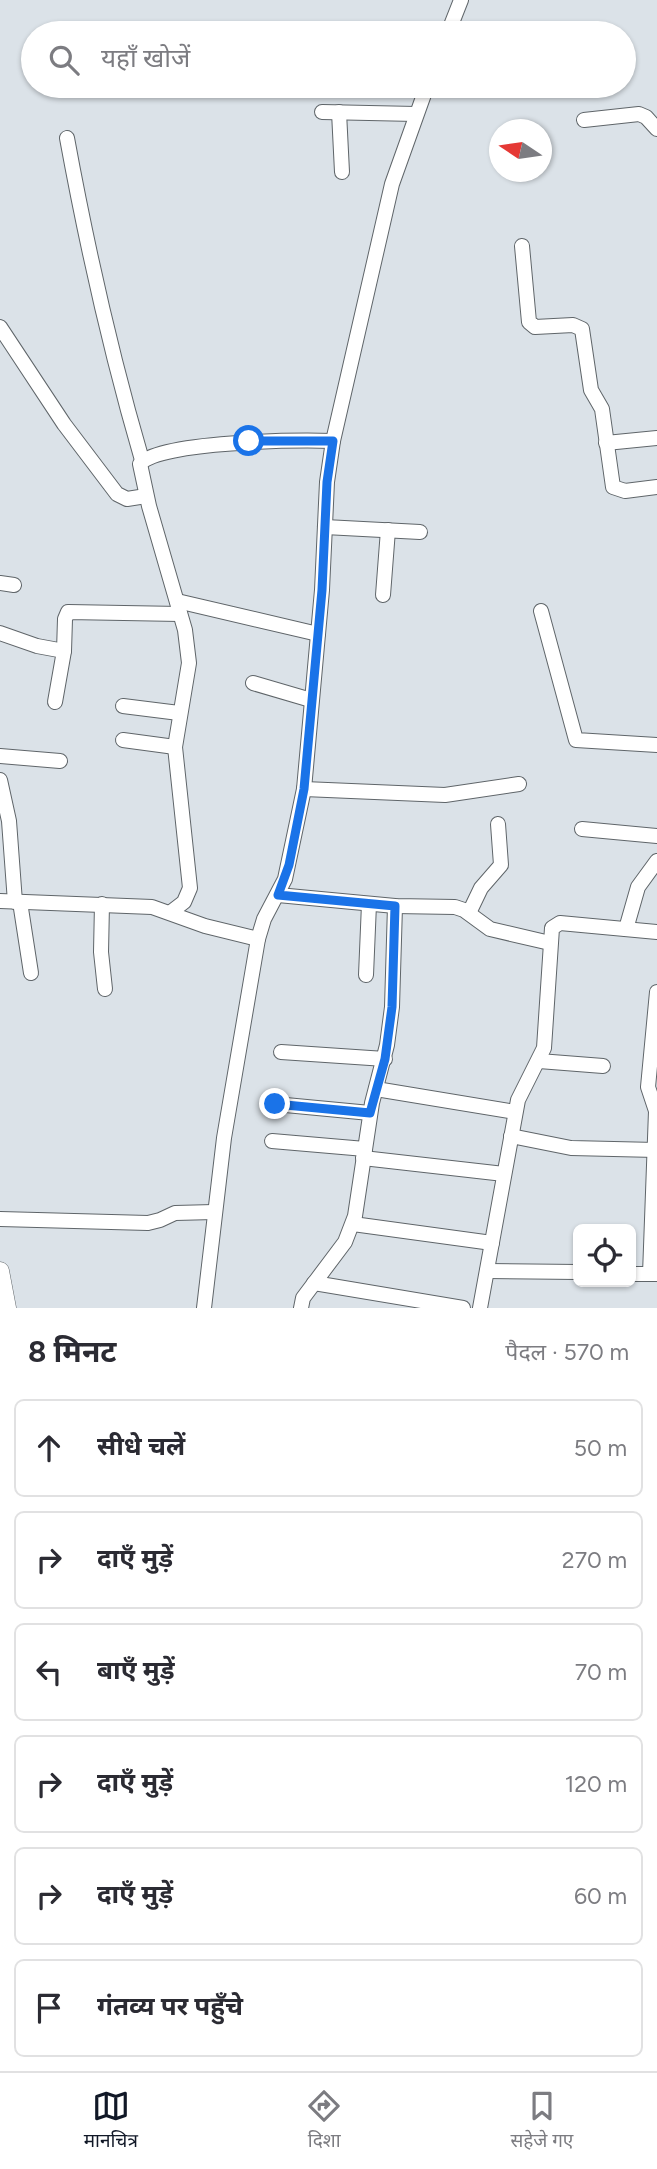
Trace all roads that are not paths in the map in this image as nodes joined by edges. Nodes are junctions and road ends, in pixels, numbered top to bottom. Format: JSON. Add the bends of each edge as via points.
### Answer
{"nodes":[{"id":1,"x":461,"y":0,"type":"edge"},
{"id":2,"x":452,"y":21,"type":"edge"},
{"id":3,"x":422,"y":98,"type":"edge"},
{"id":4,"x":322,"y":112,"type":"dead end"},
{"id":5,"x":339,"y":112,"type":"junction"},
{"id":6,"x":416,"y":114,"type":"junction"},
{"id":7,"x":584,"y":120,"type":"dead end"},
{"id":8,"x":657,"y":129,"type":"edge"},
{"id":9,"x":67,"y":138,"type":"dead end"},
{"id":10,"x":341,"y":172,"type":"dead end"},
{"id":11,"x":522,"y":246,"type":"dead end"},
{"id":12,"x":0,"y":327,"type":"edge"},
{"id":13,"x":657,"y":438,"type":"edge"},
{"id":14,"x":333,"y":441,"type":"junction"},
{"id":15,"x":606,"y":443,"type":"junction"},
{"id":16,"x":142,"y":460,"type":"junction"},
{"id":17,"x":657,"y":487,"type":"edge"},
{"id":18,"x":146,"y":496,"type":"junction"},
{"id":19,"x":325,"y":527,"type":"junction"},
{"id":20,"x":388,"y":530,"type":"junction"},
{"id":21,"x":420,"y":532,"type":"dead end"},
{"id":22,"x":383,"y":595,"type":"dead end"},
{"id":23,"x":178,"y":607,"type":"junction"},
{"id":24,"x":541,"y":611,"type":"dead end"},
{"id":25,"x":0,"y":633,"type":"edge"},
{"id":26,"x":318,"y":634,"type":"junction"},
{"id":27,"x":64,"y":652,"type":"junction"},
{"id":28,"x":253,"y":683,"type":"dead end"},
{"id":29,"x":311,"y":700,"type":"junction"},
{"id":30,"x":55,"y":702,"type":"dead end"},
{"id":31,"x":123,"y":706,"type":"dead end"},
{"id":32,"x":179,"y":713,"type":"junction"},
{"id":33,"x":122,"y":740,"type":"dead end"},
{"id":34,"x":657,"y":745,"type":"edge"},
{"id":35,"x":174,"y":747,"type":"junction"},
{"id":36,"x":0,"y":755,"type":"edge"},
{"id":37,"x":60,"y":761,"type":"dead end"},
{"id":38,"x":0,"y":780,"type":"edge"},
{"id":39,"x":519,"y":784,"type":"dead end"},
{"id":40,"x":304,"y":789,"type":"junction"},
{"id":41,"x":498,"y":824,"type":"dead end"},
{"id":42,"x":582,"y":829,"type":"dead end"},
{"id":43,"x":657,"y":836,"type":"edge"},
{"id":44,"x":657,"y":861,"type":"edge"},
{"id":45,"x":278,"y":895,"type":"junction"},
{"id":46,"x":12,"y":902,"type":"edge"},
{"id":47,"x":102,"y":904,"type":"junction"},
{"id":48,"x":369,"y":904,"type":"junction"},
{"id":49,"x":395,"y":906,"type":"junction"},
{"id":50,"x":171,"y":912,"type":"junction"},
{"id":51,"x":469,"y":913,"type":"junction"},
{"id":52,"x":626,"y":929,"type":"junction"},
{"id":53,"x":657,"y":932,"type":"edge"},
{"id":54,"x":258,"y":939,"type":"junction"},
{"id":55,"x":550,"y":943,"type":"junction"},
{"id":56,"x":31,"y":973,"type":"dead end"},
{"id":57,"x":366,"y":975,"type":"dead end"},
{"id":58,"x":105,"y":989,"type":"dead end"},
{"id":59,"x":657,"y":992,"type":"edge"},
{"id":60,"x":654,"y":1040,"type":"edge"},
{"id":61,"x":281,"y":1052,"type":"dead end"},
{"id":62,"x":385,"y":1059,"type":"junction"},
{"id":63,"x":539,"y":1061,"type":"junction"},
{"id":64,"x":603,"y":1066,"type":"dead end"},
{"id":65,"x":376,"y":1088,"type":"junction"},
{"id":66,"x":275,"y":1104,"type":"dead end"},
{"id":67,"x":515,"y":1112,"type":"junction"},
{"id":68,"x":370,"y":1113,"type":"junction"},
{"id":69,"x":511,"y":1136,"type":"junction"},
{"id":70,"x":272,"y":1141,"type":"dead end"},
{"id":71,"x":656,"y":1150,"type":"edge"},
{"id":72,"x":364,"y":1154,"type":"junction"},
{"id":73,"x":504,"y":1174,"type":"junction"},
{"id":74,"x":214,"y":1212,"type":"junction"},
{"id":75,"x":0,"y":1219,"type":"edge"},
{"id":76,"x":353,"y":1224,"type":"junction"},
{"id":77,"x":492,"y":1243,"type":"junction"},
{"id":78,"x":487,"y":1270,"type":"junction"},
{"id":79,"x":0,"y":1271,"type":"edge"},
{"id":80,"x":573,"y":1272,"type":"edge"},
{"id":81,"x":653,"y":1274,"type":"edge"},
{"id":82,"x":314,"y":1283,"type":"junction"},
{"id":83,"x":7,"y":1308,"type":"edge"},
{"id":84,"x":204,"y":1308,"type":"edge"},
{"id":85,"x":301,"y":1308,"type":"edge"},
{"id":86,"x":463,"y":1308,"type":"edge"},
{"id":87,"x":480,"y":1308,"type":"edge"}],
"edges":[{"from":1,"to":2,"type":"street"},
{"from":3,"to":6,"type":"street"},
{"from":4,"to":5,"type":"street"},
{"from":5,"to":6,"type":"street"},
{"from":5,"to":10,"type":"street"},
{"from":6,"to":14,"type":"street","via":[[392,184]]},
{"from":7,"to":8,"type":"street","via":[[639,114]]},
{"from":9,"to":16,"type":"street","via":[[89,258]]},
{"from":11,"to":15,"type":"street","via":[[530,323],[582,329],[591,390],[602,409]]},
{"from":12,"to":18,"type":"street","via":[[117,494],[127,499]]},
{"from":13,"to":15,"type":"street"},
{"from":14,"to":16,"type":"street","via":[[249,441]]},
{"from":14,"to":19,"type":"street"},
{"from":15,"to":17,"type":"street","via":[[613,487],[625,491]]},
{"from":16,"to":18,"type":"street","via":[[139,468]]},
{"from":18,"to":23,"type":"street"},
{"from":19,"to":20,"type":"street"},
{"from":19,"to":26,"type":"street"},
{"from":20,"to":21,"type":"street"},
{"from":20,"to":22,"type":"street"},
{"from":23,"to":26,"type":"street"},
{"from":23,"to":27,"type":"street","via":[[71,611],[65,619]]},
{"from":23,"to":32,"type":"street","via":[[189,663]]},
{"from":24,"to":34,"type":"street","via":[[576,740]]},
{"from":25,"to":27,"type":"street"},
{"from":26,"to":29,"type":"street"},
{"from":27,"to":30,"type":"street"},
{"from":28,"to":29,"type":"street"},
{"from":29,"to":40,"type":"street"},
{"from":31,"to":32,"type":"street"},
{"from":32,"to":35,"type":"street"},
{"from":33,"to":35,"type":"street"},
{"from":35,"to":50,"type":"street","via":[[190,888],[184,902]]},
{"from":36,"to":37,"type":"street"},
{"from":38,"to":46,"type":"street","via":[[9,821]]},
{"from":39,"to":40,"type":"street","via":[[445,795]]},
{"from":40,"to":45,"type":"street","via":[[289,865]]},
{"from":41,"to":51,"type":"street","via":[[500,864]]},
{"from":42,"to":43,"type":"street"},
{"from":44,"to":52,"type":"street","via":[[638,887]]},
{"from":45,"to":48,"type":"street"},
{"from":45,"to":54,"type":"street"},
{"from":46,"to":47,"type":"street"},
{"from":46,"to":56,"type":"street"},
{"from":47,"to":50,"type":"street"},
{"from":47,"to":58,"type":"street"},
{"from":48,"to":49,"type":"street"},
{"from":48,"to":57,"type":"street"},
{"from":49,"to":51,"type":"street","via":[[455,907]]},
{"from":49,"to":62,"type":"street","via":[[392,1007]]},
{"from":50,"to":54,"type":"street"},
{"from":51,"to":55,"type":"street","via":[[491,929]]},
{"from":52,"to":53,"type":"street"},
{"from":52,"to":55,"type":"street","via":[[560,922],[552,928]]},
{"from":54,"to":74,"type":"street"},
{"from":55,"to":63,"type":"street","via":[[544,1048]]},
{"from":59,"to":60,"type":"street"},
{"from":60,"to":71,"type":"street","via":[[648,1087],[656,1111]]},
{"from":61,"to":62,"type":"street"},
{"from":62,"to":65,"type":"street"},
{"from":63,"to":64,"type":"street"},
{"from":63,"to":67,"type":"street","via":[[521,1091]]},
{"from":65,"to":67,"type":"street"},
{"from":65,"to":68,"type":"street"},
{"from":66,"to":68,"type":"street"},
{"from":67,"to":69,"type":"street"},
{"from":68,"to":72,"type":"street"},
{"from":69,"to":71,"type":"street","via":[[571,1148]]},
{"from":69,"to":73,"type":"street"},
{"from":70,"to":72,"type":"street"},
{"from":71,"to":81,"type":"street"},
{"from":72,"to":73,"type":"street"},
{"from":72,"to":76,"type":"street"},
{"from":73,"to":77,"type":"street"},
{"from":74,"to":75,"type":"street","via":[[174,1213],[148,1223]]},
{"from":74,"to":84,"type":"street"},
{"from":76,"to":77,"type":"street"},
{"from":76,"to":82,"type":"street"},
{"from":77,"to":78,"type":"street"},
{"from":78,"to":80,"type":"street"},
{"from":78,"to":87,"type":"street"},
{"from":79,"to":83,"type":"main road"},
{"from":82,"to":85,"type":"street"},
{"from":82,"to":86,"type":"street"}]}
